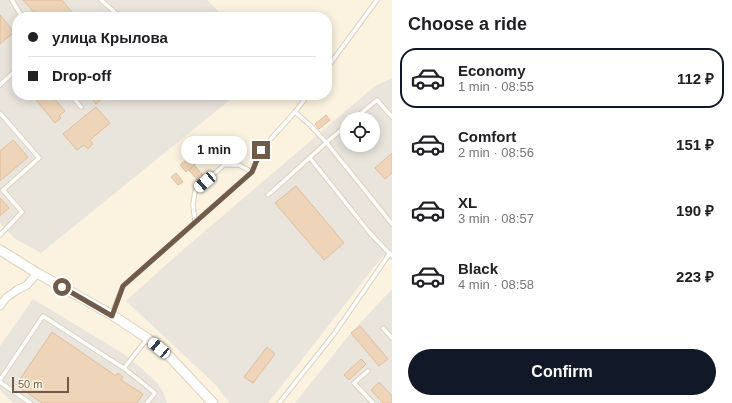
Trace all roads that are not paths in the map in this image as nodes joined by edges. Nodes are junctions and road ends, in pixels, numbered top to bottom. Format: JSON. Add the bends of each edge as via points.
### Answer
{"nodes":[{"id":1,"x":12,"y":0,"type":"edge"},
{"id":2,"x":102,"y":0,"type":"edge"},
{"id":3,"x":377,"y":0,"type":"edge"},
{"id":4,"x":19,"y":12,"type":"edge"},
{"id":5,"x":115,"y":12,"type":"edge"},
{"id":6,"x":332,"y":61,"type":"edge"},
{"id":7,"x":12,"y":74,"type":"edge"},
{"id":8,"x":0,"y":85,"type":"edge"},
{"id":9,"x":75,"y":100,"type":"edge"},
{"id":10,"x":304,"y":100,"type":"edge"},
{"id":11,"x":81,"y":107,"type":"dead end"},
{"id":12,"x":295,"y":112,"type":"junction"},
{"id":13,"x":362,"y":112,"type":"edge"},
{"id":14,"x":0,"y":113,"type":"edge"},
{"id":15,"x":392,"y":117,"type":"edge"},
{"id":16,"x":340,"y":131,"type":"edge"},
{"id":17,"x":326,"y":142,"type":"junction"},
{"id":18,"x":310,"y":158,"type":"junction"},
{"id":19,"x":252,"y":172,"type":"junction"},
{"id":20,"x":268,"y":195,"type":"dead end"},
{"id":21,"x":195,"y":222,"type":"junction"},
{"id":22,"x":392,"y":224,"type":"edge"},
{"id":23,"x":0,"y":235,"type":"edge"},
{"id":24,"x":0,"y":250,"type":"edge"},
{"id":25,"x":391,"y":255,"type":"edge"},
{"id":26,"x":37,"y":273,"type":"junction"},
{"id":27,"x":0,"y":306,"type":"edge"},
{"id":28,"x":112,"y":316,"type":"junction"},
{"id":29,"x":383,"y":328,"type":"dead end"},
{"id":30,"x":147,"y":338,"type":"junction"},
{"id":31,"x":392,"y":338,"type":"edge"},
{"id":32,"x":124,"y":368,"type":"junction"},
{"id":33,"x":368,"y":371,"type":"dead end"},
{"id":34,"x":0,"y":381,"type":"edge"},
{"id":35,"x":30,"y":403,"type":"edge"},
{"id":36,"x":147,"y":403,"type":"edge"},
{"id":37,"x":213,"y":403,"type":"edge"},
{"id":38,"x":280,"y":403,"type":"edge"},
{"id":39,"x":373,"y":403,"type":"edge"}],
"edges":[{"from":1,"to":4,"type":"lane"},
{"from":2,"to":5,"type":"lane"},
{"from":3,"to":6,"type":"lane"},
{"from":7,"to":8,"type":"lane"},
{"from":9,"to":11,"type":"lane"},
{"from":10,"to":12,"type":"lane"},
{"from":12,"to":17,"type":"lane"},
{"from":12,"to":19,"type":"lane","via":[[261,150]]},
{"from":13,"to":15,"type":"lane","via":[[377,100]]},
{"from":14,"to":23,"type":"lane","via":[[39,158],[3,190],[22,212]]},
{"from":16,"to":17,"type":"lane"},
{"from":17,"to":18,"type":"lane"},
{"from":17,"to":22,"type":"lane"},
{"from":18,"to":20,"type":"lane"},
{"from":18,"to":25,"type":"lane","via":[[369,232]]},
{"from":19,"to":21,"type":"lane"},
{"from":19,"to":21,"type":"lane","via":[[239,165],[224,165],[195,191]]},
{"from":21,"to":28,"type":"lane","via":[[123,286]]},
{"from":24,"to":26,"type":"street"},
{"from":25,"to":38,"type":"lane"},
{"from":26,"to":27,"type":"street","via":[[27,285],[6,298]]},
{"from":26,"to":28,"type":"street"},
{"from":28,"to":30,"type":"street"},
{"from":29,"to":31,"type":"lane"},
{"from":30,"to":32,"type":"lane"},
{"from":30,"to":37,"type":"street","via":[[170,357]]},
{"from":32,"to":34,"type":"lane","via":[[43,316]]},
{"from":32,"to":36,"type":"lane","via":[[155,393]]},
{"from":33,"to":39,"type":"lane","via":[[354,384]]},
{"from":34,"to":35,"type":"lane"}]}
